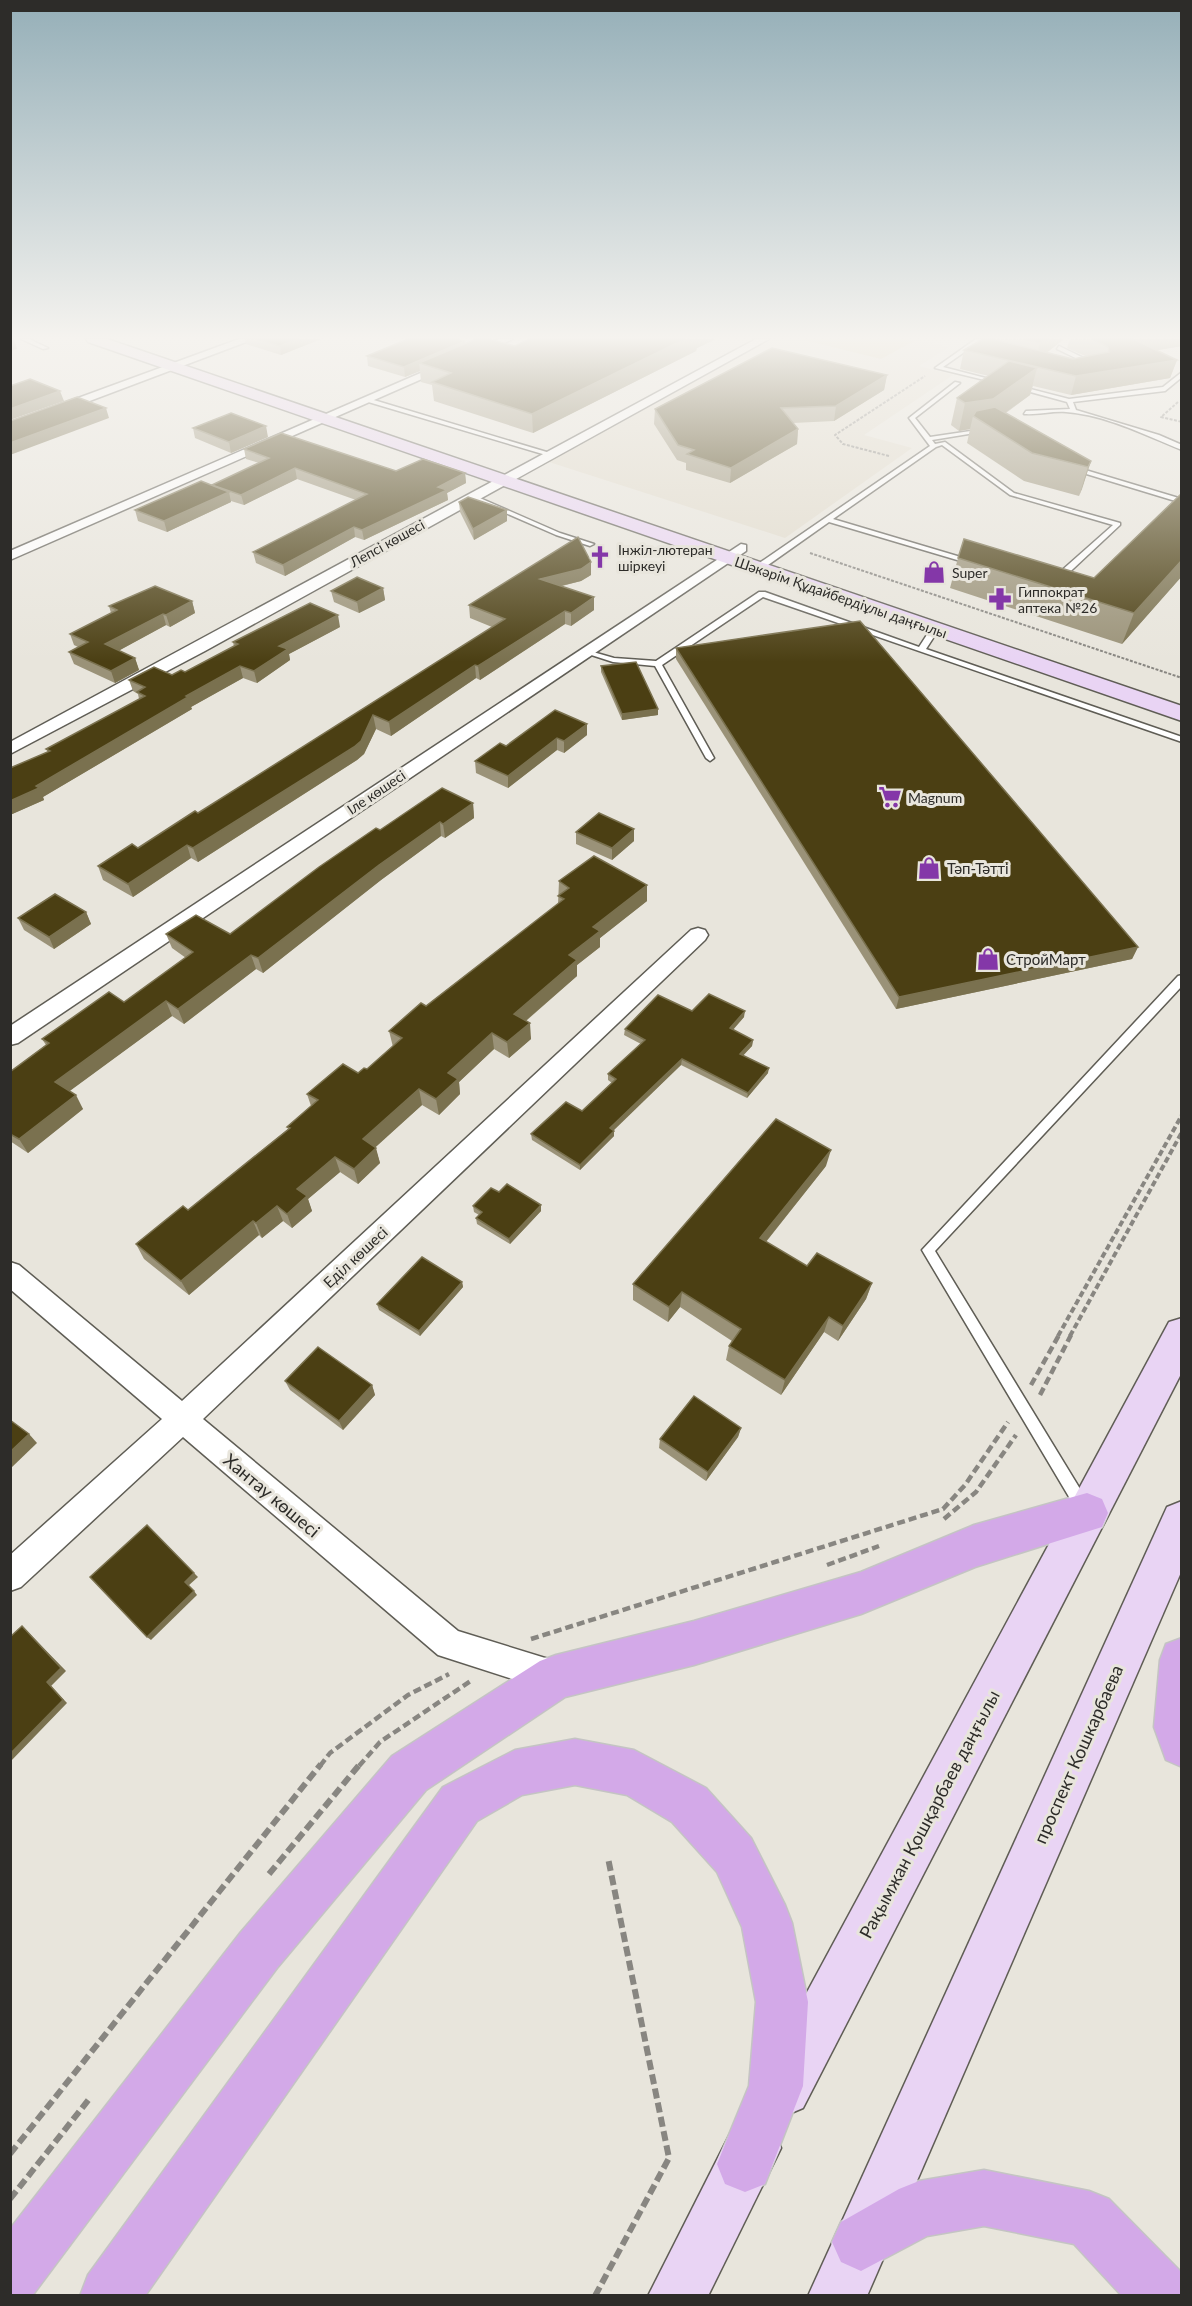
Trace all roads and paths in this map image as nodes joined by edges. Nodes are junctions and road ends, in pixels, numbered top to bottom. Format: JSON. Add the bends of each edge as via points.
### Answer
{"nodes":[{"id":1,"x":261,"y":447,"type":"edge"},
{"id":2,"x":424,"y":447,"type":"edge"},
{"id":3,"x":523,"y":447,"type":"edge"},
{"id":4,"x":562,"y":447,"type":"edge"},
{"id":5,"x":853,"y":447,"type":"edge"},
{"id":6,"x":933,"y":447,"type":"edge"},
{"id":7,"x":949,"y":447,"type":"edge"},
{"id":8,"x":548,"y":454,"type":"junction"},
{"id":9,"x":911,"y":462,"type":"junction"},
{"id":10,"x":1060,"y":464,"type":"edge"},
{"id":11,"x":508,"y":476,"type":"junction"},
{"id":12,"x":471,"y":496,"type":"junction"},
{"id":13,"x":1181,"y":501,"type":"edge"},
{"id":14,"x":829,"y":520,"type":"junction"},
{"id":15,"x":590,"y":544,"type":"dead end"},
{"id":16,"x":791,"y":546,"type":"junction"},
{"id":17,"x":734,"y":553,"type":"junction"},
{"id":18,"x":10,"y":556,"type":"edge"},
{"id":19,"x":766,"y":563,"type":"junction"},
{"id":20,"x":982,"y":567,"type":"edge"},
{"id":21,"x":1048,"y":587,"type":"edge"},
{"id":22,"x":853,"y":626,"type":"junction"},
{"id":23,"x":830,"y":629,"type":"edge"},
{"id":24,"x":935,"y":629,"type":"junction"},
{"id":25,"x":703,"y":646,"type":"edge"},
{"id":26,"x":680,"y":649,"type":"junction"},
{"id":27,"x":921,"y":650,"type":"junction"},
{"id":28,"x":586,"y":652,"type":"junction"},
{"id":29,"x":658,"y":664,"type":"junction"},
{"id":30,"x":1182,"y":678,"type":"edge"},
{"id":31,"x":1182,"y":697,"type":"edge"},
{"id":32,"x":1182,"y":714,"type":"edge"},
{"id":33,"x":1182,"y":740,"type":"edge"},
{"id":34,"x":10,"y":749,"type":"edge"},
{"id":35,"x":710,"y":758,"type":"dead end"},
{"id":36,"x":698,"y":936,"type":"dead end"},
{"id":37,"x":1182,"y":979,"type":"edge"},
{"id":38,"x":10,"y":1037,"type":"edge"},
{"id":39,"x":1182,"y":1115,"type":"edge"},
{"id":40,"x":10,"y":1274,"type":"edge"},
{"id":41,"x":1182,"y":1334,"type":"edge"},
{"id":42,"x":1021,"y":1403,"type":"junction"},
{"id":43,"x":183,"y":1419,"type":"junction"},
{"id":44,"x":1087,"y":1514,"type":"junction"},
{"id":45,"x":1182,"y":1521,"type":"edge"},
{"id":46,"x":10,"y":1576,"type":"edge"},
{"id":47,"x":1182,"y":1660,"type":"edge"},
{"id":48,"x":556,"y":1677,"type":"junction"},
{"id":49,"x":1182,"y":1744,"type":"edge"},
{"id":50,"x":608,"y":1858,"type":"dead end"},
{"id":51,"x":745,"y":2164,"type":"junction"},
{"id":52,"x":861,"y":2242,"type":"junction"},
{"id":53,"x":10,"y":2277,"type":"edge"},
{"id":54,"x":109,"y":2295,"type":"edge"},
{"id":55,"x":595,"y":2295,"type":"edge"},
{"id":56,"x":677,"y":2295,"type":"edge"},
{"id":57,"x":837,"y":2295,"type":"edge"},
{"id":58,"x":1163,"y":2295,"type":"edge"}],
"edges":[{"from":1,"to":18,"type":"street"},
{"from":2,"to":11,"type":"main road","name":"Шәкәрім Құдайбердіұлы даңғылы"},
{"from":3,"to":8,"type":"lane"},
{"from":4,"to":8,"type":"street","name":"Лепсі көшесі"},
{"from":5,"to":9,"type":"path"},
{"from":6,"to":9,"type":"lane"},
{"from":7,"to":21,"type":"lane","via":[[1012,494],[1118,524]]},
{"from":8,"to":11,"type":"street","name":"Лепсі көшесі"},
{"from":9,"to":14,"type":"lane"},
{"from":10,"to":13,"type":"lane"},
{"from":11,"to":12,"type":"street","name":"Лепсі көшесі"},
{"from":11,"to":17,"type":"main road","name":"Шәкәрім Құдайбердіұлы даңғылы"},
{"from":12,"to":15,"type":"lane"},
{"from":12,"to":34,"type":"street","name":"Лепсі көшесі"},
{"from":14,"to":16,"type":"lane"},
{"from":14,"to":20,"type":"lane"},
{"from":16,"to":19,"type":"lane"},
{"from":16,"to":30,"type":"path"},
{"from":17,"to":19,"type":"main road","name":"Шәкәрім Құдайбердіұлы даңғылы"},
{"from":17,"to":28,"type":"street","name":"Іле көшесі"},
{"from":19,"to":24,"type":"main road","name":"Шәкәрім Құдайбердіұлы даңғылы"},
{"from":19,"to":31,"type":"main road","name":"Шәкәрім Құдайбердіұлы даңғылы"},
{"from":22,"to":23,"type":"lane"},
{"from":22,"to":26,"type":"lane","via":[[762,594]]},
{"from":22,"to":27,"type":"lane"},
{"from":24,"to":27,"type":"lane"},
{"from":24,"to":32,"type":"main road","name":"Шәкәрім Құдайбердіұлы даңғылы"},
{"from":25,"to":26,"type":"lane"},
{"from":26,"to":29,"type":"lane"},
{"from":27,"to":33,"type":"lane"},
{"from":28,"to":29,"type":"lane","via":[[613,660]]},
{"from":28,"to":38,"type":"street","name":"Іле көшесі"},
{"from":29,"to":35,"type":"lane"},
{"from":36,"to":43,"type":"street","name":"Еділ көшесі"},
{"from":37,"to":42,"type":"lane","via":[[928,1250]]},
{"from":39,"to":42,"type":"path"},
{"from":40,"to":43,"type":"street","name":"Хантау көшесі"},
{"from":41,"to":44,"type":"main road","name":"Рақымжан Қошқарбаев даңғылы"},
{"from":42,"to":44,"type":"lane"},
{"from":43,"to":46,"type":"street","name":"Еділ көшесі"},
{"from":43,"to":48,"type":"street","name":"Хантау көшесі","via":[[449,1644]]},
{"from":44,"to":48,"type":"main road","via":[[974,1546],[861,1593],[694,1643]]},
{"from":44,"to":51,"type":"main road","name":"Рақымжан Қошқарбаев даңғылы"},
{"from":45,"to":52,"type":"main road","name":"проспект Кошкарбаева"},
{"from":47,"to":49,"type":"main road","via":[[1177,1727]]},
{"from":48,"to":53,"type":"main road","via":[[409,1773],[259,1950]]},
{"from":50,"to":55,"type":"path","via":[[669,2157]]},
{"from":51,"to":54,"type":"main road","via":[[776,2086],[782,2002],[767,1923],[734,1855],[689,1804],[634,1773],[575,1762],[515,1773],[460,1804]]},
{"from":51,"to":56,"type":"main road","name":"Рақымжан Қошқарбаев даңғылы"},
{"from":52,"to":57,"type":"main road"},
{"from":52,"to":58,"type":"main road","via":[[919,2210],[984,2198],[1089,2219]]}]}
